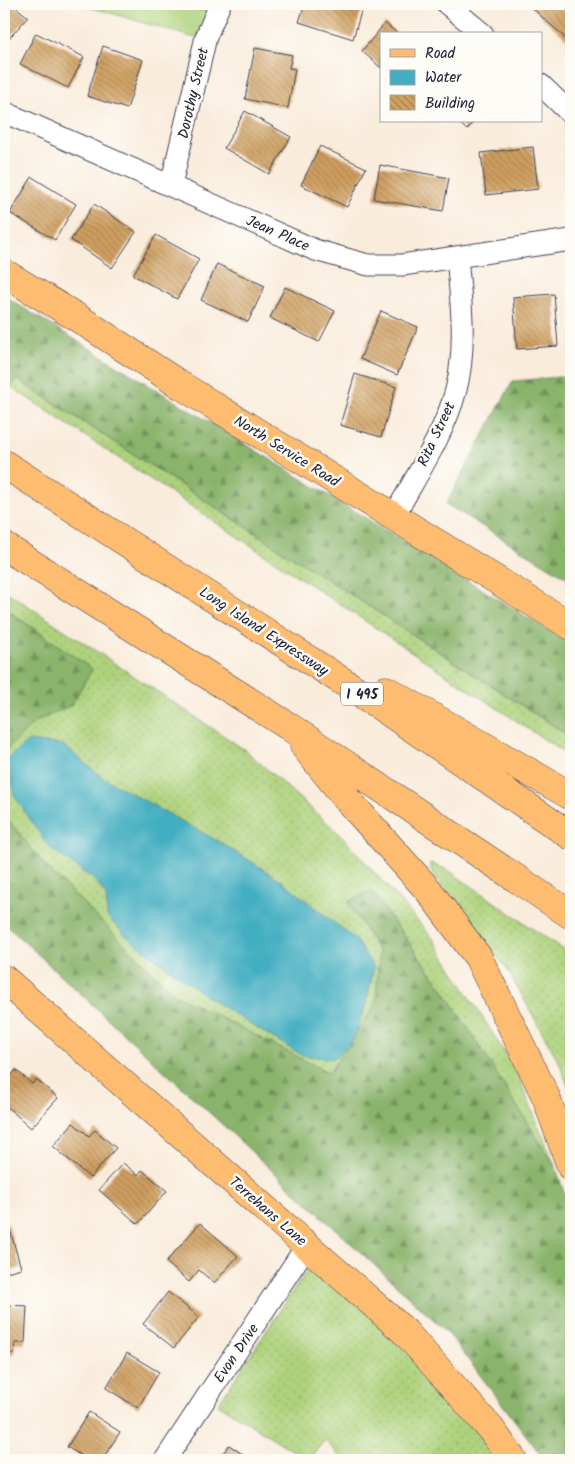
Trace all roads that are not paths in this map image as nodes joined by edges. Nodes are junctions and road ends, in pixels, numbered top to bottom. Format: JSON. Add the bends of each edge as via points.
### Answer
{"nodes":[{"id":1,"x":220,"y":4,"type":"edge"},
{"id":2,"x":447,"y":4,"type":"edge"},
{"id":3,"x":481,"y":32,"type":"edge"},
{"id":4,"x":542,"y":86,"type":"edge"},
{"id":5,"x":4,"y":112,"type":"edge"},
{"id":6,"x":571,"y":114,"type":"edge"},
{"id":7,"x":172,"y":185,"type":"junction"},
{"id":8,"x":571,"y":240,"type":"edge"},
{"id":9,"x":457,"y":257,"type":"junction"},
{"id":10,"x":4,"y":273,"type":"edge"},
{"id":11,"x":4,"y":464,"type":"edge"},
{"id":12,"x":394,"y":516,"type":"junction"},
{"id":13,"x":4,"y":546,"type":"edge"},
{"id":14,"x":151,"y":557,"type":"junction"},
{"id":15,"x":571,"y":626,"type":"edge"},
{"id":16,"x":288,"y":726,"type":"junction"},
{"id":17,"x":571,"y":796,"type":"edge"},
{"id":18,"x":571,"y":836,"type":"edge"},
{"id":19,"x":571,"y":915,"type":"edge"},
{"id":20,"x":4,"y":980,"type":"edge"},
{"id":21,"x":571,"y":1167,"type":"edge"},
{"id":22,"x":307,"y":1245,"type":"junction"},
{"id":23,"x":165,"y":1460,"type":"edge"},
{"id":24,"x":513,"y":1460,"type":"edge"}],
"edges":[{"from":1,"to":7,"type":"street","name":"Dorothy Street","via":[[206,37]]},
{"from":2,"to":3,"type":"street"},
{"from":4,"to":6,"type":"street"},
{"from":5,"to":7,"type":"street","name":"Jean Place"},
{"from":7,"to":9,"type":"street","name":"Jean Place","via":[[314,250],[368,265]]},
{"from":8,"to":9,"type":"street","name":"Jean Place"},
{"from":9,"to":12,"type":"street","name":"Rita Street","via":[[463,337],[456,389],[443,427]]},
{"from":10,"to":12,"type":"main road","name":"North Service Road"},
{"from":11,"to":14,"type":"main road","name":"Long Island Expressway","number":"I 495"},
{"from":12,"to":15,"type":"main road","name":"North Service Road"},
{"from":13,"to":16,"type":"main road"},
{"from":14,"to":17,"type":"main road"},
{"from":14,"to":18,"type":"main road","name":"Long Island Expressway","number":"I 495"},
{"from":16,"to":19,"type":"main road"},
{"from":16,"to":21,"type":"main road","via":[[346,798],[429,891],[478,957],[546,1097]]},
{"from":20,"to":22,"type":"main road","name":"Terrehans Lane"},
{"from":22,"to":23,"type":"street","name":"Evon Drive"},
{"from":22,"to":24,"type":"main road","name":"Terrehans Lane","via":[[405,1332],[490,1428]]}]}
